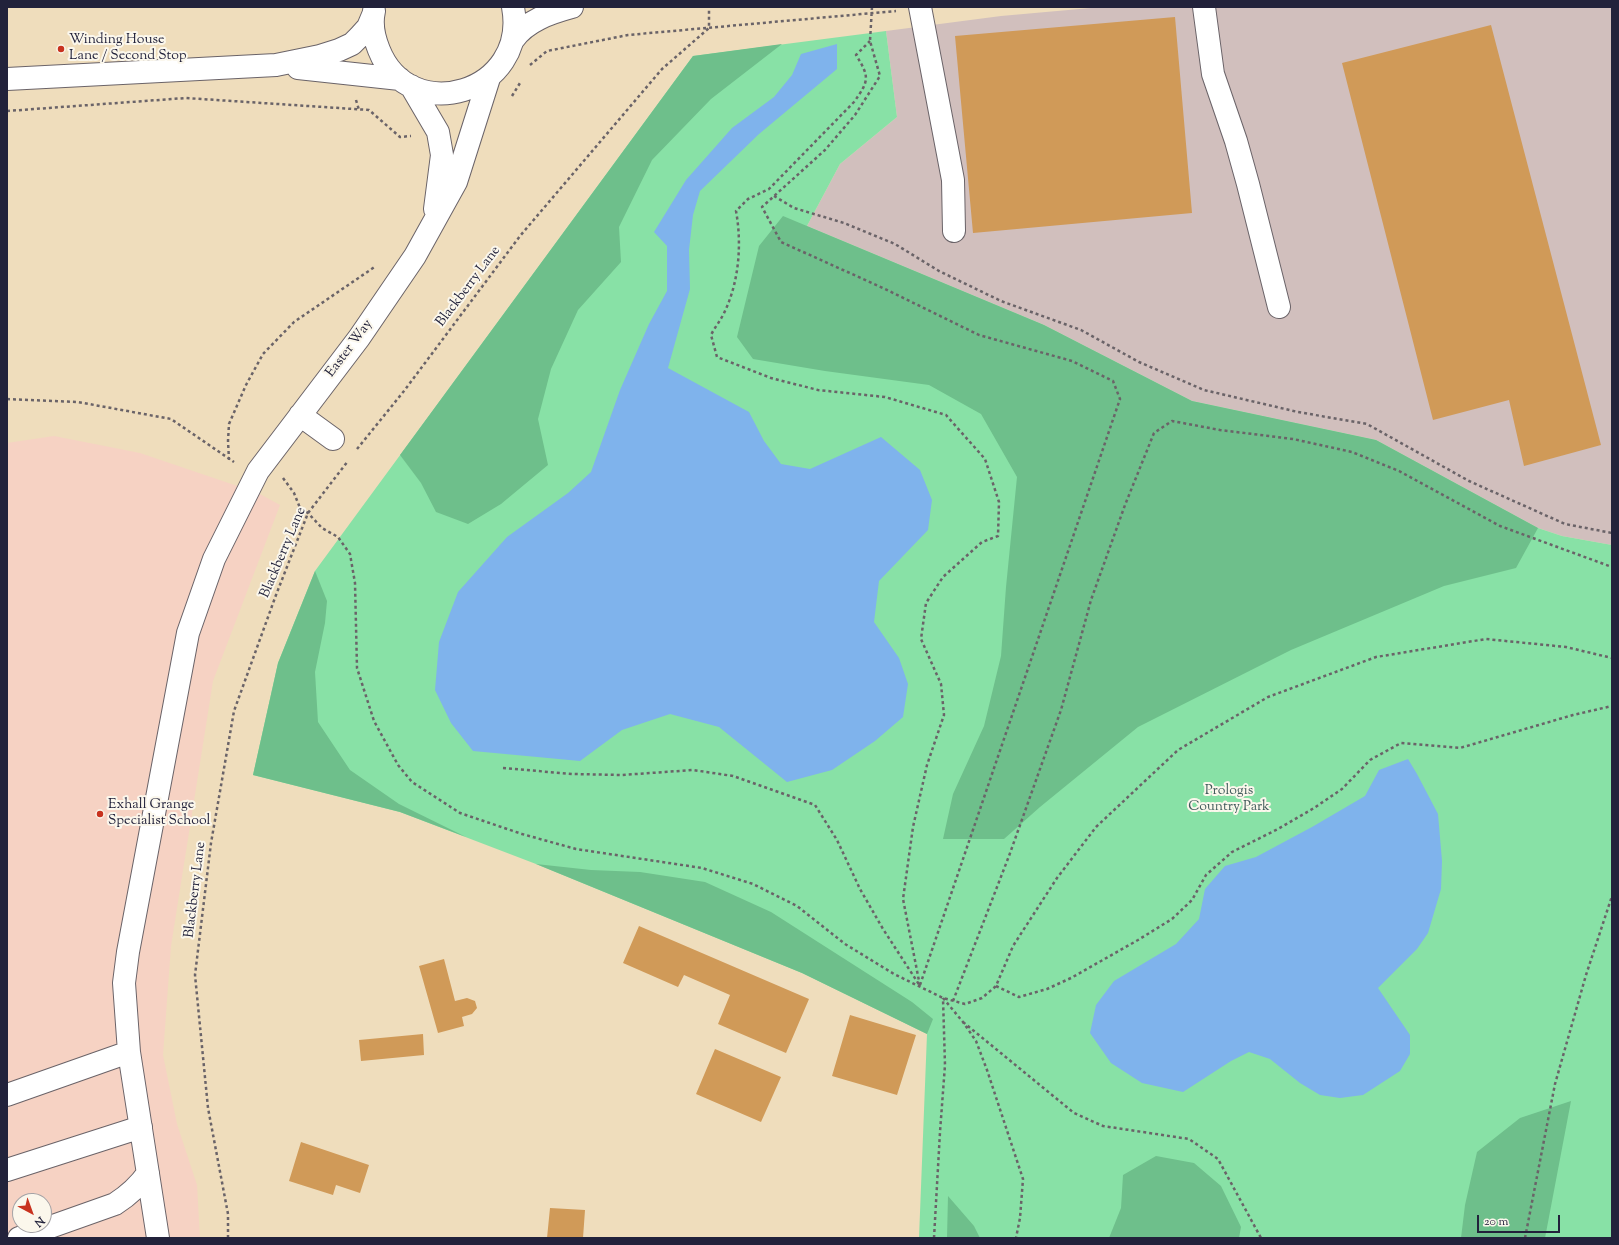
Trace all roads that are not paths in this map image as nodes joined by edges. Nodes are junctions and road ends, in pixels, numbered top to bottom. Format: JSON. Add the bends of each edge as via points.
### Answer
{"nodes":[{"id":1,"x":513,"y":7,"type":"edge"},
{"id":2,"x":572,"y":7,"type":"edge"},
{"id":3,"x":1204,"y":7,"type":"edge"},
{"id":4,"x":920,"y":8,"type":"edge"},
{"id":5,"x":374,"y":11,"type":"edge"},
{"id":6,"x":512,"y":40,"type":"junction"},
{"id":7,"x":276,"y":65,"type":"junction"},
{"id":8,"x":490,"y":78,"type":"junction"},
{"id":9,"x":7,"y":79,"type":"edge"},
{"id":10,"x":406,"y":82,"type":"junction"},
{"id":11,"x":434,"y":222,"type":"junction"},
{"id":12,"x":954,"y":231,"type":"dead end"},
{"id":13,"x":1280,"y":307,"type":"dead end"},
{"id":14,"x":300,"y":414,"type":"junction"},
{"id":15,"x":333,"y":439,"type":"dead end"},
{"id":16,"x":129,"y":1052,"type":"junction"},
{"id":17,"x":7,"y":1095,"type":"edge"},
{"id":18,"x":141,"y":1127,"type":"junction"},
{"id":19,"x":7,"y":1170,"type":"edge"},
{"id":20,"x":148,"y":1172,"type":"junction"},
{"id":21,"x":19,"y":1238,"type":"edge"},
{"id":22,"x":158,"y":1238,"type":"edge"}],
"edges":[{"from":1,"to":6,"type":"street","via":[[515,30]]},
{"from":2,"to":6,"type":"street","via":[[555,11],[526,25]]},
{"from":3,"to":13,"type":"street","via":[[1214,74],[1248,184]]},
{"from":4,"to":12,"type":"street","via":[[953,180]]},
{"from":5,"to":7,"type":"street","via":[[368,27],[352,44],[320,56]]},
{"from":5,"to":10,"type":"street","name":"Easter Way","via":[[373,31],[382,57],[389,68]]},
{"from":6,"to":8,"type":"street","via":[[502,65]]},
{"from":7,"to":9,"type":"street"},
{"from":7,"to":10,"type":"street"},
{"from":8,"to":10,"type":"street","via":[[468,90],[443,94],[429,92]]},
{"from":8,"to":11,"type":"street","name":"Easter Way","via":[[456,182]]},
{"from":10,"to":11,"type":"street","name":"Easter Way","via":[[438,132],[442,155]]},
{"from":11,"to":14,"type":"street","name":"Easter Way","via":[[415,256],[359,338]]},
{"from":14,"to":15,"type":"street"},
{"from":14,"to":16,"type":"street","name":"Easter Way","via":[[258,471],[214,559],[188,633],[128,952],[124,983]]},
{"from":16,"to":17,"type":"street"},
{"from":16,"to":18,"type":"street","name":"Easter Way"},
{"from":18,"to":19,"type":"street"},
{"from":18,"to":20,"type":"street","name":"Easter Way"},
{"from":20,"to":21,"type":"street","via":[[128,1196],[115,1204]]},
{"from":20,"to":22,"type":"street","name":"Easter Way"}]}
